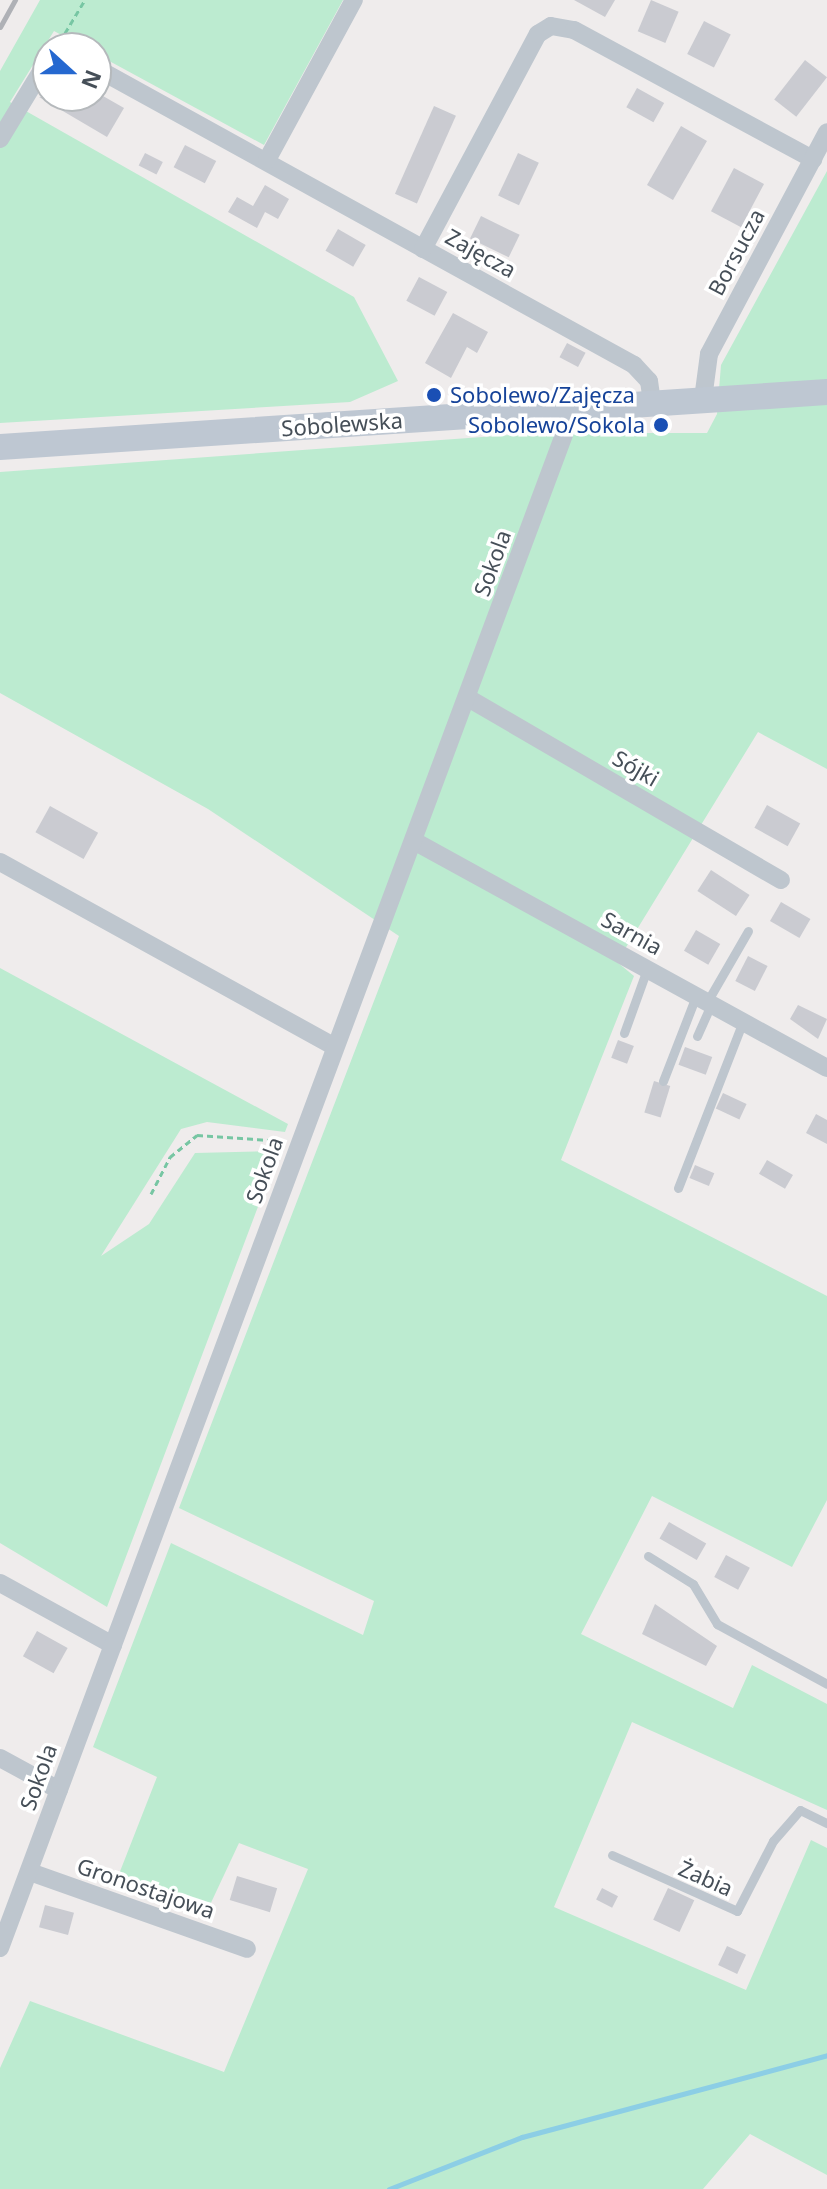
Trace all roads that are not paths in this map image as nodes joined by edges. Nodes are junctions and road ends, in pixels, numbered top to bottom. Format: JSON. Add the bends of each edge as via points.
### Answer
{"nodes":[{"id":1,"x":354,"y":0,"type":"edge"},
{"id":2,"x":112,"y":77,"type":"edge"},
{"id":3,"x":32,"y":88,"type":"edge"},
{"id":4,"x":827,"y":132,"type":"edge"},
{"id":5,"x":0,"y":139,"type":"edge"},
{"id":6,"x":813,"y":159,"type":"junction"},
{"id":7,"x":267,"y":160,"type":"junction"},
{"id":8,"x":423,"y":249,"type":"junction"},
{"id":9,"x":827,"y":392,"type":"edge"},
{"id":10,"x":703,"y":399,"type":"junction"},
{"id":11,"x":652,"y":402,"type":"junction"},
{"id":12,"x":574,"y":408,"type":"junction"},
{"id":13,"x":0,"y":447,"type":"edge"},
{"id":14,"x":468,"y":698,"type":"junction"},
{"id":15,"x":414,"y":841,"type":"junction"},
{"id":16,"x":0,"y":862,"type":"edge"},
{"id":17,"x":781,"y":880,"type":"dead end"},
{"id":18,"x":748,"y":931,"type":"dead end"},
{"id":19,"x":647,"y":969,"type":"junction"},
{"id":20,"x":705,"y":1000,"type":"junction"},
{"id":21,"x":743,"y":1021,"type":"junction"},
{"id":22,"x":624,"y":1033,"type":"dead end"},
{"id":23,"x":697,"y":1036,"type":"dead end"},
{"id":24,"x":334,"y":1046,"type":"junction"},
{"id":25,"x":827,"y":1068,"type":"edge"},
{"id":26,"x":663,"y":1081,"type":"dead end"},
{"id":27,"x":678,"y":1188,"type":"dead end"},
{"id":28,"x":648,"y":1556,"type":"dead end"},
{"id":29,"x":0,"y":1583,"type":"edge"},
{"id":30,"x":113,"y":1645,"type":"junction"},
{"id":31,"x":827,"y":1684,"type":"edge"},
{"id":32,"x":0,"y":1758,"type":"edge"},
{"id":33,"x":59,"y":1790,"type":"junction"},
{"id":34,"x":827,"y":1823,"type":"edge"},
{"id":35,"x":612,"y":1855,"type":"dead end"},
{"id":36,"x":30,"y":1872,"type":"junction"},
{"id":37,"x":0,"y":1948,"type":"edge"},
{"id":38,"x":247,"y":1949,"type":"dead end"}],
"edges":[{"from":1,"to":7,"type":"street"},
{"from":2,"to":7,"type":"street","name":"Zajęcza"},
{"from":3,"to":5,"type":"street"},
{"from":4,"to":6,"type":"street","name":"Borsucza"},
{"from":6,"to":8,"type":"street","via":[[574,30],[551,26],[538,34]]},
{"from":6,"to":10,"type":"street","name":"Borsucza","via":[[709,354]]},
{"from":7,"to":8,"type":"street","name":"Zajęcza"},
{"from":8,"to":11,"type":"street","name":"Zajęcza","via":[[634,365],[649,381]]},
{"from":9,"to":10,"type":"street","name":"Sobolewska"},
{"from":10,"to":11,"type":"street","name":"Sobolewska"},
{"from":11,"to":12,"type":"street","name":"Sobolewska"},
{"from":12,"to":13,"type":"street","name":"Sobolewska"},
{"from":12,"to":14,"type":"street","name":"Sokola"},
{"from":14,"to":15,"type":"street","name":"Sokola"},
{"from":14,"to":17,"type":"street","name":"Sójki"},
{"from":15,"to":19,"type":"street","name":"Sarnia"},
{"from":15,"to":24,"type":"street","name":"Sokola"},
{"from":16,"to":24,"type":"street"},
{"from":18,"to":20,"type":"lane"},
{"from":19,"to":20,"type":"street","name":"Sarnia"},
{"from":19,"to":22,"type":"lane"},
{"from":20,"to":21,"type":"street","name":"Sarnia"},
{"from":20,"to":23,"type":"lane"},
{"from":20,"to":26,"type":"lane"},
{"from":21,"to":25,"type":"street","name":"Sarnia"},
{"from":21,"to":27,"type":"lane"},
{"from":24,"to":30,"type":"street","name":"Sokola"},
{"from":28,"to":31,"type":"lane","via":[[693,1584],[717,1624]]},
{"from":29,"to":30,"type":"street"},
{"from":30,"to":33,"type":"street","name":"Sokola"},
{"from":32,"to":33,"type":"street"},
{"from":33,"to":36,"type":"street","name":"Sokola"},
{"from":34,"to":35,"type":"lane","name":"Żabia","via":[[800,1810],[773,1841],[737,1911]]},
{"from":36,"to":37,"type":"street","name":"Sokola"},
{"from":36,"to":38,"type":"street","name":"Gronostajowa"}]}
